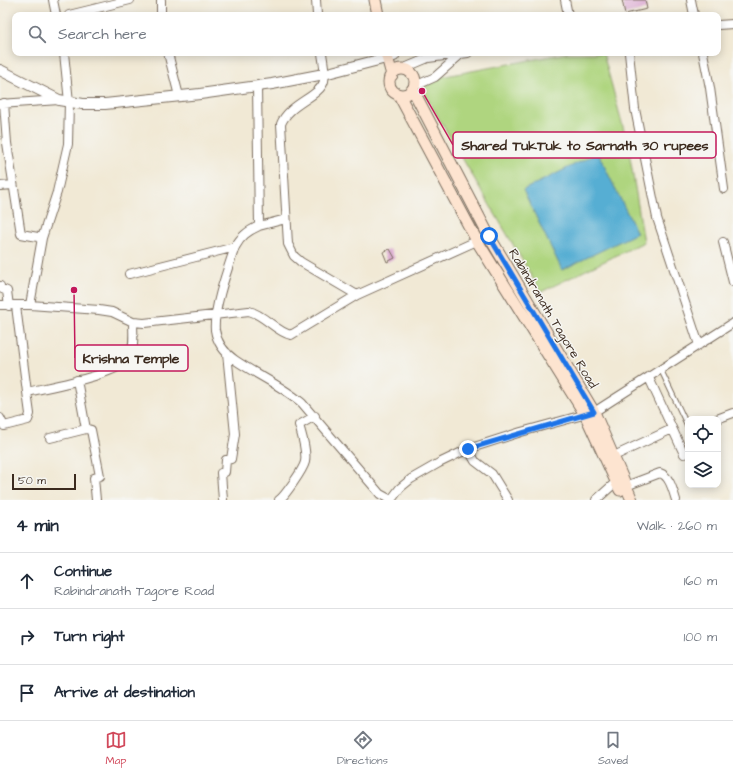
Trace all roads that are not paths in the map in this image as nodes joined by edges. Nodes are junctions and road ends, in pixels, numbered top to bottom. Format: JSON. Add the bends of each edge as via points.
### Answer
{"nodes":[{"id":1,"x":53,"y":0,"type":"edge"},
{"id":2,"x":130,"y":0,"type":"edge"},
{"id":3,"x":161,"y":0,"type":"edge"},
{"id":4,"x":316,"y":0,"type":"edge"},
{"id":5,"x":375,"y":0,"type":"edge"},
{"id":6,"x":382,"y":0,"type":"edge"},
{"id":7,"x":565,"y":0,"type":"edge"},
{"id":8,"x":691,"y":0,"type":"edge"},
{"id":9,"x":55,"y":12,"type":"edge"},
{"id":10,"x":81,"y":12,"type":"edge"},
{"id":11,"x":161,"y":12,"type":"edge"},
{"id":12,"x":317,"y":12,"type":"edge"},
{"id":13,"x":377,"y":12,"type":"edge"},
{"id":14,"x":384,"y":12,"type":"edge"},
{"id":15,"x":567,"y":12,"type":"edge"},
{"id":16,"x":693,"y":12,"type":"edge"},
{"id":17,"x":733,"y":24,"type":"edge"},
{"id":18,"x":721,"y":25,"type":"edge"},
{"id":19,"x":64,"y":56,"type":"edge"},
{"id":20,"x":169,"y":56,"type":"edge"},
{"id":21,"x":322,"y":56,"type":"edge"},
{"id":22,"x":387,"y":56,"type":"edge"},
{"id":23,"x":390,"y":56,"type":"edge"},
{"id":24,"x":443,"y":56,"type":"edge"},
{"id":25,"x":461,"y":56,"type":"edge"},
{"id":26,"x":629,"y":56,"type":"edge"},
{"id":27,"x":704,"y":56,"type":"edge"},
{"id":28,"x":0,"y":70,"type":"edge"},
{"id":29,"x":397,"y":72,"type":"junction"},
{"id":30,"x":324,"y":74,"type":"junction"},
{"id":31,"x":257,"y":86,"type":"junction"},
{"id":32,"x":414,"y":88,"type":"junction"},
{"id":33,"x":399,"y":95,"type":"junction"},
{"id":34,"x":179,"y":96,"type":"junction"},
{"id":35,"x":58,"y":100,"type":"junction"},
{"id":36,"x":69,"y":102,"type":"junction"},
{"id":37,"x":2,"y":103,"type":"edge"},
{"id":38,"x":14,"y":185,"type":"junction"},
{"id":39,"x":0,"y":186,"type":"edge"},
{"id":40,"x":724,"y":189,"type":"dead end"},
{"id":41,"x":286,"y":220,"type":"junction"},
{"id":42,"x":259,"y":226,"type":"junction"},
{"id":43,"x":489,"y":236,"type":"junction"},
{"id":44,"x":41,"y":240,"type":"junction"},
{"id":45,"x":477,"y":241,"type":"junction"},
{"id":46,"x":723,"y":242,"type":"dead end"},
{"id":47,"x":235,"y":247,"type":"junction"},
{"id":48,"x":129,"y":274,"type":"dead end"},
{"id":49,"x":733,"y":282,"type":"edge"},
{"id":50,"x":0,"y":286,"type":"edge"},
{"id":51,"x":357,"y":295,"type":"junction"},
{"id":52,"x":30,"y":305,"type":"junction"},
{"id":53,"x":0,"y":306,"type":"edge"},
{"id":54,"x":13,"y":306,"type":"junction"},
{"id":55,"x":216,"y":313,"type":"junction"},
{"id":56,"x":133,"y":322,"type":"junction"},
{"id":57,"x":733,"y":323,"type":"edge"},
{"id":58,"x":699,"y":345,"type":"junction"},
{"id":59,"x":227,"y":353,"type":"junction"},
{"id":60,"x":661,"y":370,"type":"junction"},
{"id":61,"x":649,"y":378,"type":"junction"},
{"id":62,"x":78,"y":380,"type":"junction"},
{"id":63,"x":27,"y":392,"type":"junction"},
{"id":64,"x":590,"y":413,"type":"junction"},
{"id":65,"x":733,"y":413,"type":"edge"},
{"id":66,"x":315,"y":416,"type":"junction"},
{"id":67,"x":0,"y":418,"type":"edge"},
{"id":68,"x":721,"y":418,"type":"edge"},
{"id":69,"x":685,"y":421,"type":"edge"},
{"id":70,"x":86,"y":429,"type":"junction"},
{"id":71,"x":672,"y":429,"type":"junction"},
{"id":72,"x":50,"y":438,"type":"dead end"},
{"id":73,"x":468,"y":449,"type":"junction"},
{"id":74,"x":684,"y":454,"type":"dead end"},
{"id":75,"x":614,"y":456,"type":"junction"},
{"id":76,"x":621,"y":484,"type":"junction"},
{"id":77,"x":96,"y":500,"type":"edge"},
{"id":78,"x":223,"y":500,"type":"edge"},
{"id":79,"x":279,"y":500,"type":"edge"},
{"id":80,"x":389,"y":500,"type":"edge"},
{"id":81,"x":508,"y":500,"type":"edge"},
{"id":82,"x":596,"y":500,"type":"edge"},
{"id":83,"x":624,"y":500,"type":"edge"},
{"id":84,"x":632,"y":500,"type":"edge"},
{"id":85,"x":676,"y":500,"type":"edge"}],
"edges":[{"from":1,"to":9,"type":"street"},
{"from":2,"to":10,"type":"street"},
{"from":3,"to":11,"type":"street"},
{"from":4,"to":12,"type":"street"},
{"from":5,"to":13,"type":"main road"},
{"from":6,"to":14,"type":"main road"},
{"from":7,"to":15,"type":"street"},
{"from":8,"to":16,"type":"street"},
{"from":17,"to":18,"type":"street"},
{"from":19,"to":36,"type":"street"},
{"from":20,"to":34,"type":"street"},
{"from":21,"to":30,"type":"street"},
{"from":22,"to":30,"type":"street"},
{"from":23,"to":29,"type":"main road"},
{"from":24,"to":29,"type":"street","via":[[428,58]]},
{"from":25,"to":32,"type":"street","via":[[435,77]]},
{"from":26,"to":58,"type":"street","via":[[635,109],[657,218]]},
{"from":27,"to":40,"type":"street"},
{"from":28,"to":35,"type":"street"},
{"from":29,"to":32,"type":"main road","name":"Rabindranath Tagore Road","via":[[412,74],[415,78]]},
{"from":29,"to":33,"type":"main road","name":"Rabindranath Tagore Road","via":[[390,87]]},
{"from":30,"to":31,"type":"street"},
{"from":30,"to":41,"type":"street","via":[[318,90],[290,110],[281,124]]},
{"from":31,"to":34,"type":"street"},
{"from":31,"to":42,"type":"street"},
{"from":32,"to":33,"type":"main road","via":[[407,94]]},
{"from":32,"to":43,"type":"main road","name":"Rabindranath Tagore Road"},
{"from":33,"to":45,"type":"main road","name":"Rabindranath Tagore Road"},
{"from":34,"to":36,"type":"street","via":[[105,104]]},
{"from":35,"to":36,"type":"street"},
{"from":35,"to":37,"type":"street"},
{"from":36,"to":44,"type":"street","via":[[66,151],[57,192]]},
{"from":37,"to":38,"type":"street"},
{"from":38,"to":39,"type":"street"},
{"from":38,"to":44,"type":"street","via":[[21,234],[38,237]]},
{"from":41,"to":42,"type":"street"},
{"from":41,"to":51,"type":"street","via":[[288,244],[294,256]]},
{"from":42,"to":47,"type":"street","via":[[240,238]]},
{"from":43,"to":45,"type":"street"},
{"from":43,"to":64,"type":"main road","name":"Rabindranath Tagore Road"},
{"from":44,"to":52,"type":"street"},
{"from":45,"to":51,"type":"street"},
{"from":45,"to":64,"type":"main road","name":"Rabindranath Tagore Road"},
{"from":46,"to":49,"type":"street"},
{"from":47,"to":48,"type":"street"},
{"from":47,"to":55,"type":"street"},
{"from":50,"to":54,"type":"street","via":[[7,291]]},
{"from":51,"to":55,"type":"street","via":[[291,335],[256,313]]},
{"from":52,"to":54,"type":"street"},
{"from":52,"to":56,"type":"street","via":[[112,312]]},
{"from":53,"to":54,"type":"street"},
{"from":54,"to":63,"type":"street"},
{"from":55,"to":56,"type":"street","via":[[144,323]]},
{"from":55,"to":59,"type":"street","via":[[215,330]]},
{"from":56,"to":62,"type":"street","via":[[132,349],[125,363],[109,371]]},
{"from":57,"to":58,"type":"street"},
{"from":58,"to":60,"type":"street"},
{"from":59,"to":66,"type":"street","via":[[293,395]]},
{"from":59,"to":78,"type":"street","via":[[235,434],[231,459],[226,460],[225,472],[221,473]]},
{"from":60,"to":61,"type":"street"},
{"from":60,"to":69,"type":"lane"},
{"from":61,"to":64,"type":"street"},
{"from":61,"to":71,"type":"street"},
{"from":62,"to":63,"type":"street"},
{"from":62,"to":70,"type":"street"},
{"from":63,"to":67,"type":"street","via":[[30,414],[28,420],[4,426]]},
{"from":64,"to":73,"type":"street"},
{"from":64,"to":75,"type":"main road","name":"Rabindranath Tagore Road"},
{"from":64,"to":76,"type":"main road","name":"Rabindranath Tagore Road"},
{"from":65,"to":68,"type":"street"},
{"from":66,"to":79,"type":"street","via":[[299,425],[305,453],[304,463]]},
{"from":66,"to":80,"type":"street","via":[[380,494]]},
{"from":70,"to":72,"type":"street"},
{"from":70,"to":77,"type":"street","via":[[91,430],[100,476],[94,478]]},
{"from":71,"to":74,"type":"street"},
{"from":71,"to":75,"type":"street"},
{"from":73,"to":80,"type":"street","via":[[410,479]]},
{"from":73,"to":81,"type":"street","via":[[475,461],[492,474]]},
{"from":75,"to":76,"type":"main road","name":"Rabindranath Tagore Road"},
{"from":76,"to":82,"type":"street"},
{"from":76,"to":83,"type":"main road","name":"Rabindranath Tagore Road"},
{"from":76,"to":84,"type":"main road","name":"Rabindranath Tagore Road"},
{"from":76,"to":85,"type":"street","via":[[664,474]]}]}
